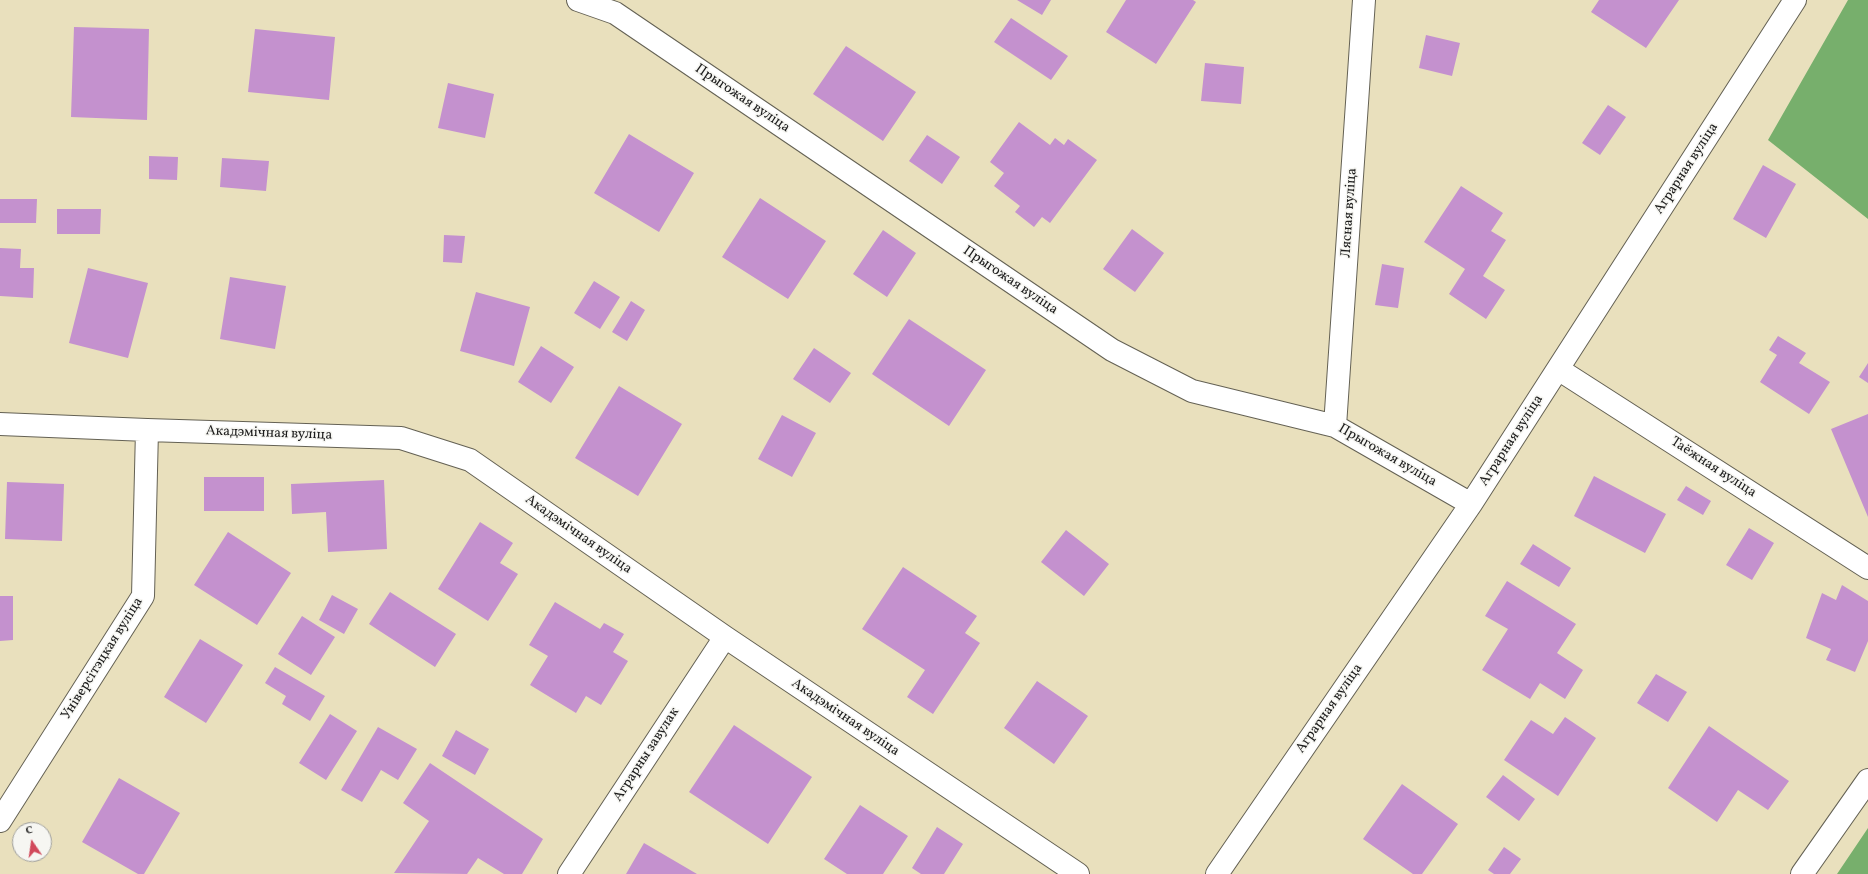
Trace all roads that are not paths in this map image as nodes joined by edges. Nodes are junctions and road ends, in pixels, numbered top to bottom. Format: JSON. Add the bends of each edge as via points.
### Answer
{"nodes":[{"id":1,"x":578,"y":0,"type":"edge"},
{"id":2,"x":1364,"y":0,"type":"edge"},
{"id":3,"x":1795,"y":0,"type":"edge"},
{"id":4,"x":1558,"y":369,"type":"junction"},
{"id":5,"x":0,"y":424,"type":"edge"},
{"id":6,"x":1335,"y":426,"type":"junction"},
{"id":7,"x":147,"y":430,"type":"junction"},
{"id":8,"x":1471,"y":504,"type":"junction"},
{"id":9,"x":1868,"y":568,"type":"edge"},
{"id":10,"x":725,"y":637,"type":"junction"},
{"id":11,"x":1868,"y":780,"type":"edge"},
{"id":12,"x":0,"y":821,"type":"edge"},
{"id":13,"x":569,"y":874,"type":"edge"},
{"id":14,"x":1078,"y":874,"type":"edge"},
{"id":15,"x":1217,"y":874,"type":"edge"},
{"id":16,"x":1802,"y":874,"type":"edge"}],
"edges":[{"from":1,"to":6,"type":"street","name":"Прыгожая вуліца","via":[[614,13],[1112,350],[1192,391]]},
{"from":2,"to":6,"type":"street","name":"Лясная вуліца"},
{"from":3,"to":4,"type":"street","name":"Аграрная вуліца"},
{"from":4,"to":8,"type":"street","name":"Аграрная вуліца"},
{"from":4,"to":9,"type":"street","name":"Таёжная вуліца"},
{"from":5,"to":7,"type":"street","name":"Акадэмічная вуліца"},
{"from":6,"to":8,"type":"street","name":"Прыгожая вуліца"},
{"from":7,"to":10,"type":"street","name":"Акадэмічная вуліца","via":[[402,438],[470,460]]},
{"from":7,"to":12,"type":"street","name":"Універсітэцкая вуліца","via":[[143,596]]},
{"from":8,"to":15,"type":"street","name":"Аграрная вуліца"},
{"from":10,"to":13,"type":"street","name":"Аграрны завулак"},
{"from":10,"to":14,"type":"street","name":"Акадэмічная вуліца"},
{"from":11,"to":16,"type":"street"}]}
